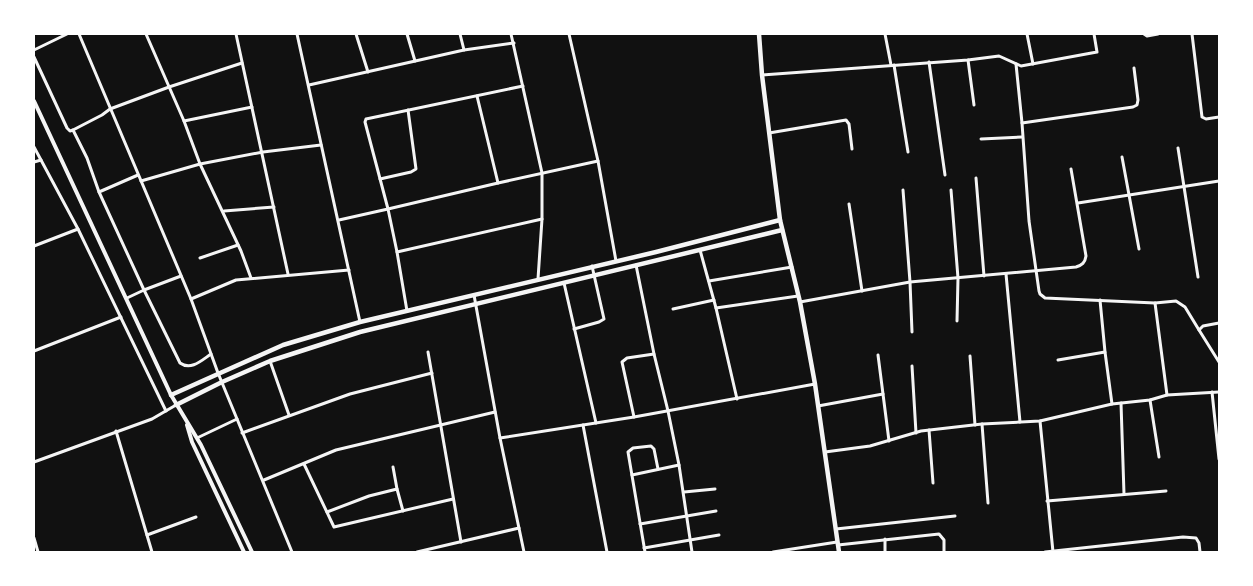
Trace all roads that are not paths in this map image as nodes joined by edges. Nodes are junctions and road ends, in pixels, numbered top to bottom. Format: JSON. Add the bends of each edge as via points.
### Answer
{"nodes":[{"id":1,"x":67,"y":34,"type":"edge"},
{"id":2,"x":79,"y":34,"type":"edge"},
{"id":3,"x":146,"y":34,"type":"edge"},
{"id":4,"x":236,"y":34,"type":"edge"},
{"id":5,"x":297,"y":34,"type":"edge"},
{"id":6,"x":356,"y":34,"type":"edge"},
{"id":7,"x":408,"y":34,"type":"edge"},
{"id":8,"x":460,"y":34,"type":"edge"},
{"id":9,"x":511,"y":34,"type":"edge"},
{"id":10,"x":570,"y":34,"type":"edge"},
{"id":11,"x":759,"y":34,"type":"edge"},
{"id":12,"x":886,"y":34,"type":"edge"},
{"id":13,"x":1027,"y":34,"type":"edge"},
{"id":14,"x":1094,"y":34,"type":"edge"},
{"id":15,"x":1144,"y":34,"type":"edge"},
{"id":16,"x":1158,"y":34,"type":"edge"},
{"id":17,"x":1192,"y":34,"type":"edge"},
{"id":18,"x":514,"y":43,"type":"junction"},
{"id":19,"x":34,"y":50,"type":"edge"},
{"id":20,"x":464,"y":50,"type":"junction"},
{"id":21,"x":34,"y":57,"type":"edge"},
{"id":22,"x":968,"y":60,"type":"junction"},
{"id":23,"x":415,"y":61,"type":"junction"},
{"id":24,"x":929,"y":62,"type":"junction"},
{"id":25,"x":242,"y":63,"type":"junction"},
{"id":26,"x":1016,"y":64,"type":"junction"},
{"id":27,"x":1033,"y":64,"type":"junction"},
{"id":28,"x":892,"y":65,"type":"junction"},
{"id":29,"x":1134,"y":68,"type":"dead end"},
{"id":30,"x":368,"y":72,"type":"junction"},
{"id":31,"x":762,"y":75,"type":"junction"},
{"id":32,"x":309,"y":85,"type":"junction"},
{"id":33,"x":523,"y":86,"type":"junction"},
{"id":34,"x":169,"y":87,"type":"junction"},
{"id":35,"x":477,"y":96,"type":"junction"},
{"id":36,"x":34,"y":101,"type":"edge"},
{"id":37,"x":974,"y":105,"type":"dead end"},
{"id":38,"x":252,"y":107,"type":"junction"},
{"id":39,"x":110,"y":109,"type":"junction"},
{"id":40,"x":408,"y":110,"type":"junction"},
{"id":41,"x":1219,"y":117,"type":"edge"},
{"id":42,"x":184,"y":121,"type":"junction"},
{"id":43,"x":1022,"y":122,"type":"junction"},
{"id":44,"x":73,"y":130,"type":"junction"},
{"id":45,"x":769,"y":134,"type":"junction"},
{"id":46,"x":1022,"y":137,"type":"junction"},
{"id":47,"x":980,"y":140,"type":"dead end"},
{"id":48,"x":321,"y":145,"type":"junction"},
{"id":49,"x":34,"y":147,"type":"edge"},
{"id":50,"x":1178,"y":148,"type":"dead end"},
{"id":51,"x":852,"y":149,"type":"dead end"},
{"id":52,"x":262,"y":152,"type":"junction"},
{"id":53,"x":908,"y":152,"type":"dead end"},
{"id":54,"x":1122,"y":158,"type":"dead end"},
{"id":55,"x":41,"y":160,"type":"junction"},
{"id":56,"x":598,"y":161,"type":"junction"},
{"id":57,"x":34,"y":162,"type":"edge"},
{"id":58,"x":200,"y":164,"type":"junction"},
{"id":59,"x":1071,"y":169,"type":"dead end"},
{"id":60,"x":542,"y":173,"type":"junction"},
{"id":61,"x":138,"y":175,"type":"junction"},
{"id":62,"x":945,"y":175,"type":"dead end"},
{"id":63,"x":976,"y":178,"type":"dead end"},
{"id":64,"x":380,"y":179,"type":"junction"},
{"id":65,"x":141,"y":180,"type":"junction"},
{"id":66,"x":1219,"y":181,"type":"edge"},
{"id":67,"x":498,"y":183,"type":"junction"},
{"id":68,"x":1184,"y":187,"type":"junction"},
{"id":69,"x":903,"y":190,"type":"dead end"},
{"id":70,"x":952,"y":190,"type":"dead end"},
{"id":71,"x":99,"y":192,"type":"junction"},
{"id":72,"x":1128,"y":195,"type":"junction"},
{"id":73,"x":1078,"y":203,"type":"junction"},
{"id":74,"x":849,"y":204,"type":"dead end"},
{"id":75,"x":274,"y":207,"type":"junction"},
{"id":76,"x":388,"y":210,"type":"junction"},
{"id":77,"x":224,"y":211,"type":"junction"},
{"id":78,"x":542,"y":219,"type":"junction"},
{"id":79,"x":339,"y":220,"type":"junction"},
{"id":80,"x":780,"y":220,"type":"junction"},
{"id":81,"x":78,"y":229,"type":"junction"},
{"id":82,"x":782,"y":230,"type":"junction"},
{"id":83,"x":238,"y":245,"type":"junction"},
{"id":84,"x":34,"y":246,"type":"edge"},
{"id":85,"x":700,"y":250,"type":"junction"},
{"id":86,"x":1139,"y":250,"type":"dead end"},
{"id":87,"x":397,"y":252,"type":"junction"},
{"id":88,"x":200,"y":258,"type":"dead end"},
{"id":89,"x":616,"y":261,"type":"junction"},
{"id":90,"x":636,"y":265,"type":"junction"},
{"id":91,"x":592,"y":266,"type":"junction"},
{"id":92,"x":792,"y":268,"type":"junction"},
{"id":93,"x":349,"y":270,"type":"junction"},
{"id":94,"x":1035,"y":272,"type":"junction"},
{"id":95,"x":288,"y":274,"type":"junction"},
{"id":96,"x":1006,"y":274,"type":"junction"},
{"id":97,"x":595,"y":275,"type":"junction"},
{"id":98,"x":181,"y":276,"type":"junction"},
{"id":99,"x":984,"y":276,"type":"junction"},
{"id":100,"x":1198,"y":277,"type":"dead end"},
{"id":101,"x":251,"y":278,"type":"junction"},
{"id":102,"x":958,"y":278,"type":"junction"},
{"id":103,"x":538,"y":279,"type":"junction"},
{"id":104,"x":709,"y":281,"type":"junction"},
{"id":105,"x":564,"y":282,"type":"junction"},
{"id":106,"x":910,"y":282,"type":"junction"},
{"id":107,"x":144,"y":290,"type":"junction"},
{"id":108,"x":862,"y":291,"type":"junction"},
{"id":109,"x":474,"y":295,"type":"junction"},
{"id":110,"x":798,"y":296,"type":"junction"},
{"id":111,"x":127,"y":298,"type":"junction"},
{"id":112,"x":191,"y":299,"type":"junction"},
{"id":113,"x":714,"y":300,"type":"junction"},
{"id":114,"x":1100,"y":300,"type":"junction"},
{"id":115,"x":800,"y":302,"type":"junction"},
{"id":116,"x":1155,"y":303,"type":"junction"},
{"id":117,"x":476,"y":304,"type":"junction"},
{"id":118,"x":716,"y":308,"type":"junction"},
{"id":119,"x":673,"y":309,"type":"dead end"},
{"id":120,"x":407,"y":312,"type":"junction"},
{"id":121,"x":121,"y":318,"type":"junction"},
{"id":122,"x":957,"y":321,"type":"dead end"},
{"id":123,"x":360,"y":322,"type":"junction"},
{"id":124,"x":1219,"y":323,"type":"edge"},
{"id":125,"x":574,"y":329,"type":"junction"},
{"id":126,"x":1199,"y":330,"type":"junction"},
{"id":127,"x":912,"y":332,"type":"dead end"},
{"id":128,"x":34,"y":351,"type":"edge"},
{"id":129,"x":428,"y":352,"type":"dead end"},
{"id":130,"x":1105,"y":352,"type":"junction"},
{"id":131,"x":212,"y":354,"type":"junction"},
{"id":132,"x":654,"y":354,"type":"junction"},
{"id":133,"x":878,"y":355,"type":"dead end"},
{"id":134,"x":970,"y":356,"type":"dead end"},
{"id":135,"x":1058,"y":360,"type":"dead end"},
{"id":136,"x":270,"y":362,"type":"junction"},
{"id":137,"x":1219,"y":362,"type":"edge"},
{"id":138,"x":912,"y":366,"type":"dead end"},
{"id":139,"x":218,"y":373,"type":"junction"},
{"id":140,"x":432,"y":373,"type":"junction"},
{"id":141,"x":222,"y":382,"type":"junction"},
{"id":142,"x":816,"y":384,"type":"junction"},
{"id":143,"x":1212,"y":392,"type":"junction"},
{"id":144,"x":1219,"y":392,"type":"edge"},
{"id":145,"x":883,"y":394,"type":"junction"},
{"id":146,"x":171,"y":395,"type":"junction"},
{"id":147,"x":1168,"y":395,"type":"junction"},
{"id":148,"x":737,"y":398,"type":"junction"},
{"id":149,"x":1150,"y":400,"type":"junction"},
{"id":150,"x":1121,"y":403,"type":"junction"},
{"id":151,"x":1112,"y":404,"type":"junction"},
{"id":152,"x":176,"y":405,"type":"junction"},
{"id":153,"x":818,"y":406,"type":"junction"},
{"id":154,"x":668,"y":411,"type":"junction"},
{"id":155,"x":166,"y":412,"type":"junction"},
{"id":156,"x":495,"y":412,"type":"junction"},
{"id":157,"x":289,"y":415,"type":"junction"},
{"id":158,"x":634,"y":417,"type":"junction"},
{"id":159,"x":236,"y":419,"type":"junction"},
{"id":160,"x":1040,"y":421,"type":"junction"},
{"id":161,"x":596,"y":422,"type":"junction"},
{"id":162,"x":1020,"y":422,"type":"junction"},
{"id":163,"x":187,"y":423,"type":"junction"},
{"id":164,"x":982,"y":424,"type":"junction"},
{"id":165,"x":441,"y":425,"type":"junction"},
{"id":166,"x":583,"y":425,"type":"junction"},
{"id":167,"x":975,"y":425,"type":"junction"},
{"id":168,"x":929,"y":430,"type":"junction"},
{"id":169,"x":116,"y":431,"type":"junction"},
{"id":170,"x":242,"y":433,"type":"junction"},
{"id":171,"x":916,"y":433,"type":"junction"},
{"id":172,"x":197,"y":438,"type":"junction"},
{"id":173,"x":500,"y":438,"type":"junction"},
{"id":174,"x":889,"y":441,"type":"junction"},
{"id":175,"x":824,"y":452,"type":"junction"},
{"id":176,"x":1159,"y":457,"type":"dead end"},
{"id":177,"x":1219,"y":459,"type":"edge"},
{"id":178,"x":34,"y":462,"type":"edge"},
{"id":179,"x":304,"y":464,"type":"junction"},
{"id":180,"x":679,"y":465,"type":"junction"},
{"id":181,"x":393,"y":467,"type":"dead end"},
{"id":182,"x":658,"y":469,"type":"junction"},
{"id":183,"x":632,"y":475,"type":"junction"},
{"id":184,"x":264,"y":480,"type":"junction"},
{"id":185,"x":933,"y":483,"type":"dead end"},
{"id":186,"x":715,"y":488,"type":"dead end"},
{"id":187,"x":397,"y":490,"type":"junction"},
{"id":188,"x":1166,"y":491,"type":"dead end"},
{"id":189,"x":684,"y":492,"type":"junction"},
{"id":190,"x":1124,"y":494,"type":"junction"},
{"id":191,"x":453,"y":499,"type":"junction"},
{"id":192,"x":1047,"y":501,"type":"junction"},
{"id":193,"x":988,"y":503,"type":"dead end"},
{"id":194,"x":403,"y":511,"type":"junction"},
{"id":195,"x":716,"y":511,"type":"dead end"},
{"id":196,"x":327,"y":512,"type":"junction"},
{"id":197,"x":687,"y":515,"type":"junction"},
{"id":198,"x":956,"y":516,"type":"dead end"},
{"id":199,"x":196,"y":517,"type":"dead end"},
{"id":200,"x":640,"y":524,"type":"junction"},
{"id":201,"x":519,"y":528,"type":"junction"},
{"id":202,"x":836,"y":529,"type":"junction"},
{"id":203,"x":147,"y":535,"type":"junction"},
{"id":204,"x":719,"y":535,"type":"dead end"},
{"id":205,"x":34,"y":538,"type":"edge"},
{"id":206,"x":885,"y":539,"type":"junction"},
{"id":207,"x":691,"y":540,"type":"junction"},
{"id":208,"x":460,"y":542,"type":"junction"},
{"id":209,"x":838,"y":543,"type":"junction"},
{"id":210,"x":645,"y":550,"type":"edge"},
{"id":211,"x":791,"y":551,"type":"edge"},
{"id":212,"x":38,"y":552,"type":"edge"},
{"id":213,"x":152,"y":552,"type":"edge"},
{"id":214,"x":244,"y":552,"type":"edge"},
{"id":215,"x":252,"y":552,"type":"edge"},
{"id":216,"x":292,"y":552,"type":"edge"},
{"id":217,"x":417,"y":552,"type":"edge"},
{"id":218,"x":524,"y":552,"type":"edge"},
{"id":219,"x":607,"y":552,"type":"edge"},
{"id":220,"x":692,"y":552,"type":"edge"},
{"id":221,"x":773,"y":552,"type":"edge"},
{"id":222,"x":840,"y":552,"type":"edge"},
{"id":223,"x":885,"y":552,"type":"edge"},
{"id":224,"x":944,"y":552,"type":"edge"},
{"id":225,"x":1045,"y":552,"type":"edge"},
{"id":226,"x":1053,"y":552,"type":"edge"},
{"id":227,"x":1200,"y":552,"type":"edge"}],
"edges":[{"from":1,"to":19,"type":"street"},
{"from":2,"to":39,"type":"street"},
{"from":3,"to":34,"type":"street"},
{"from":4,"to":25,"type":"street"},
{"from":5,"to":32,"type":"street"},
{"from":6,"to":30,"type":"street"},
{"from":7,"to":23,"type":"street"},
{"from":8,"to":20,"type":"street"},
{"from":9,"to":18,"type":"street"},
{"from":10,"to":56,"type":"street"},
{"from":11,"to":31,"type":"main road"},
{"from":12,"to":28,"type":"street"},
{"from":13,"to":27,"type":"street"},
{"from":14,"to":27,"type":"street","via":[[1097,52]]},
{"from":15,"to":16,"type":"street"},
{"from":17,"to":41,"type":"street","via":[[1202,117]]},
{"from":18,"to":20,"type":"street"},
{"from":18,"to":33,"type":"street"},
{"from":20,"to":23,"type":"street"},
{"from":21,"to":44,"type":"street","via":[[67,128]]},
{"from":22,"to":24,"type":"street"},
{"from":22,"to":26,"type":"street","via":[[999,56]]},
{"from":22,"to":37,"type":"street"},
{"from":23,"to":30,"type":"street"},
{"from":24,"to":28,"type":"street"},
{"from":24,"to":62,"type":"street"},
{"from":25,"to":34,"type":"street"},
{"from":25,"to":38,"type":"street"},
{"from":26,"to":27,"type":"street"},
{"from":26,"to":43,"type":"street"},
{"from":28,"to":31,"type":"street"},
{"from":28,"to":53,"type":"street"},
{"from":29,"to":43,"type":"street","via":[[1138,100],[1133,107]]},
{"from":30,"to":32,"type":"street"},
{"from":31,"to":45,"type":"main road"},
{"from":32,"to":48,"type":"street"},
{"from":33,"to":35,"type":"street"},
{"from":33,"to":60,"type":"street"},
{"from":34,"to":39,"type":"street"},
{"from":34,"to":42,"type":"street"},
{"from":35,"to":40,"type":"street"},
{"from":35,"to":67,"type":"street"},
{"from":36,"to":111,"type":"street"},
{"from":38,"to":42,"type":"street"},
{"from":38,"to":52,"type":"street"},
{"from":39,"to":44,"type":"street"},
{"from":39,"to":61,"type":"street"},
{"from":40,"to":64,"type":"street","via":[[416,169]]},
{"from":40,"to":64,"type":"street","via":[[369,117],[365,122]]},
{"from":42,"to":58,"type":"street"},
{"from":43,"to":46,"type":"street"},
{"from":44,"to":71,"type":"street"},
{"from":45,"to":51,"type":"street","via":[[846,120]]},
{"from":45,"to":80,"type":"main road"},
{"from":46,"to":47,"type":"street"},
{"from":46,"to":94,"type":"street"},
{"from":48,"to":52,"type":"street"},
{"from":48,"to":79,"type":"street"},
{"from":49,"to":55,"type":"street"},
{"from":50,"to":68,"type":"street"},
{"from":52,"to":58,"type":"street"},
{"from":52,"to":75,"type":"street"},
{"from":54,"to":72,"type":"street"},
{"from":55,"to":57,"type":"street"},
{"from":55,"to":81,"type":"street"},
{"from":56,"to":60,"type":"street"},
{"from":56,"to":89,"type":"street"},
{"from":58,"to":65,"type":"street"},
{"from":58,"to":77,"type":"street"},
{"from":59,"to":73,"type":"street"},
{"from":60,"to":67,"type":"street"},
{"from":60,"to":78,"type":"street"},
{"from":61,"to":65,"type":"street"},
{"from":61,"to":71,"type":"street"},
{"from":63,"to":99,"type":"street"},
{"from":64,"to":76,"type":"street"},
{"from":65,"to":98,"type":"street"},
{"from":66,"to":68,"type":"street"},
{"from":67,"to":76,"type":"street"},
{"from":68,"to":72,"type":"street"},
{"from":68,"to":100,"type":"street"},
{"from":69,"to":106,"type":"street"},
{"from":70,"to":102,"type":"street"},
{"from":71,"to":107,"type":"street"},
{"from":72,"to":73,"type":"street"},
{"from":72,"to":86,"type":"street"},
{"from":73,"to":94,"type":"street","via":[[1085,262],[1076,267]]},
{"from":74,"to":108,"type":"street"},
{"from":75,"to":77,"type":"street"},
{"from":75,"to":95,"type":"street"},
{"from":76,"to":79,"type":"street"},
{"from":76,"to":87,"type":"street"},
{"from":77,"to":83,"type":"street"},
{"from":78,"to":87,"type":"street"},
{"from":78,"to":103,"type":"street"},
{"from":79,"to":93,"type":"street"},
{"from":80,"to":82,"type":"main road"},
{"from":80,"to":89,"type":"main road"},
{"from":81,"to":84,"type":"street"},
{"from":81,"to":121,"type":"street"},
{"from":82,"to":85,"type":"main road"},
{"from":82,"to":92,"type":"main road"},
{"from":83,"to":88,"type":"street"},
{"from":83,"to":101,"type":"street"},
{"from":85,"to":90,"type":"main road"},
{"from":85,"to":104,"type":"street"},
{"from":87,"to":120,"type":"street"},
{"from":89,"to":91,"type":"main road"},
{"from":90,"to":97,"type":"main road"},
{"from":90,"to":132,"type":"street"},
{"from":91,"to":97,"type":"street"},
{"from":91,"to":103,"type":"main road"},
{"from":92,"to":104,"type":"street"},
{"from":92,"to":110,"type":"main road"},
{"from":93,"to":95,"type":"street"},
{"from":93,"to":123,"type":"street"},
{"from":94,"to":96,"type":"street"},
{"from":94,"to":114,"type":"street","via":[[1040,294],[1045,298]]},
{"from":95,"to":101,"type":"street"},
{"from":96,"to":99,"type":"street"},
{"from":96,"to":162,"type":"street"},
{"from":97,"to":105,"type":"main road"},
{"from":97,"to":125,"type":"street","via":[[604,319]]},
{"from":98,"to":107,"type":"street"},
{"from":98,"to":112,"type":"street"},
{"from":99,"to":102,"type":"street"},
{"from":101,"to":112,"type":"street","via":[[228,283]]},
{"from":102,"to":106,"type":"street"},
{"from":102,"to":122,"type":"street"},
{"from":103,"to":109,"type":"main road"},
{"from":104,"to":113,"type":"street"},
{"from":105,"to":117,"type":"main road"},
{"from":105,"to":125,"type":"street"},
{"from":106,"to":108,"type":"street"},
{"from":106,"to":127,"type":"street"},
{"from":107,"to":111,"type":"street"},
{"from":107,"to":131,"type":"street","via":[[180,363],[192,366]]},
{"from":108,"to":115,"type":"street"},
{"from":109,"to":117,"type":"street"},
{"from":109,"to":120,"type":"main road"},
{"from":110,"to":115,"type":"main road"},
{"from":110,"to":118,"type":"street"},
{"from":111,"to":146,"type":"street"},
{"from":112,"to":131,"type":"street"},
{"from":113,"to":118,"type":"street"},
{"from":113,"to":119,"type":"street"},
{"from":114,"to":116,"type":"street"},
{"from":114,"to":130,"type":"street"},
{"from":115,"to":142,"type":"main road"},
{"from":116,"to":126,"type":"street","via":[[1179,302]]},
{"from":116,"to":147,"type":"street"},
{"from":117,"to":136,"type":"main road","via":[[360,332]]},
{"from":117,"to":156,"type":"street"},
{"from":118,"to":148,"type":"street"},
{"from":120,"to":123,"type":"main road"},
{"from":121,"to":128,"type":"street"},
{"from":121,"to":155,"type":"street"},
{"from":123,"to":139,"type":"main road","via":[[283,345]]},
{"from":124,"to":126,"type":"street"},
{"from":125,"to":161,"type":"street"},
{"from":126,"to":137,"type":"street"},
{"from":129,"to":140,"type":"street"},
{"from":130,"to":135,"type":"street"},
{"from":130,"to":151,"type":"street"},
{"from":131,"to":139,"type":"street"},
{"from":132,"to":154,"type":"street"},
{"from":132,"to":158,"type":"street","via":[[627,358],[621,365]]},
{"from":133,"to":145,"type":"street"},
{"from":134,"to":167,"type":"street"},
{"from":136,"to":141,"type":"main road"},
{"from":136,"to":157,"type":"street"},
{"from":138,"to":171,"type":"street"},
{"from":139,"to":141,"type":"street"},
{"from":139,"to":146,"type":"main road"},
{"from":140,"to":157,"type":"street","via":[[350,394]]},
{"from":140,"to":165,"type":"street"},
{"from":141,"to":152,"type":"main road"},
{"from":141,"to":159,"type":"street"},
{"from":142,"to":148,"type":"street"},
{"from":142,"to":153,"type":"main road"},
{"from":143,"to":144,"type":"street"},
{"from":143,"to":147,"type":"street"},
{"from":143,"to":177,"type":"street"},
{"from":145,"to":153,"type":"street"},
{"from":145,"to":174,"type":"street"},
{"from":146,"to":152,"type":"street"},
{"from":147,"to":149,"type":"street"},
{"from":148,"to":154,"type":"street"},
{"from":149,"to":150,"type":"street"},
{"from":149,"to":176,"type":"street"},
{"from":150,"to":151,"type":"street"},
{"from":150,"to":190,"type":"street"},
{"from":151,"to":160,"type":"street"},
{"from":152,"to":155,"type":"street"},
{"from":152,"to":163,"type":"street"},
{"from":153,"to":175,"type":"main road"},
{"from":154,"to":158,"type":"street"},
{"from":154,"to":180,"type":"street"},
{"from":155,"to":169,"type":"street","via":[[152,420]]},
{"from":156,"to":165,"type":"street"},
{"from":156,"to":173,"type":"street"},
{"from":157,"to":170,"type":"street"},
{"from":158,"to":161,"type":"street"},
{"from":159,"to":170,"type":"street"},
{"from":159,"to":172,"type":"street"},
{"from":160,"to":162,"type":"street"},
{"from":160,"to":192,"type":"street"},
{"from":161,"to":166,"type":"street"},
{"from":162,"to":164,"type":"street"},
{"from":163,"to":172,"type":"street"},
{"from":163,"to":214,"type":"street","via":[[192,442]]},
{"from":164,"to":167,"type":"street"},
{"from":164,"to":193,"type":"street"},
{"from":165,"to":179,"type":"street","via":[[336,450]]},
{"from":165,"to":191,"type":"street"},
{"from":166,"to":173,"type":"street"},
{"from":166,"to":219,"type":"street"},
{"from":167,"to":168,"type":"street"},
{"from":168,"to":171,"type":"street"},
{"from":168,"to":185,"type":"street"},
{"from":169,"to":178,"type":"street"},
{"from":169,"to":203,"type":"street"},
{"from":170,"to":184,"type":"street"},
{"from":171,"to":174,"type":"street"},
{"from":172,"to":215,"type":"street"},
{"from":173,"to":201,"type":"street"},
{"from":174,"to":175,"type":"street"},
{"from":175,"to":202,"type":"main road"},
{"from":179,"to":184,"type":"street"},
{"from":179,"to":196,"type":"street"},
{"from":180,"to":182,"type":"street"},
{"from":180,"to":189,"type":"street"},
{"from":181,"to":187,"type":"street"},
{"from":182,"to":183,"type":"street"},
{"from":182,"to":183,"type":"street","via":[[652,447],[633,448],[628,452]]},
{"from":183,"to":200,"type":"street"},
{"from":184,"to":216,"type":"street"},
{"from":186,"to":189,"type":"street"},
{"from":187,"to":194,"type":"street"},
{"from":187,"to":196,"type":"street","via":[[369,496]]},
{"from":188,"to":190,"type":"street"},
{"from":189,"to":197,"type":"street"},
{"from":190,"to":192,"type":"street"},
{"from":191,"to":194,"type":"street"},
{"from":191,"to":208,"type":"street"},
{"from":192,"to":226,"type":"street"},
{"from":194,"to":196,"type":"street","via":[[334,527]]},
{"from":195,"to":197,"type":"street"},
{"from":197,"to":200,"type":"street"},
{"from":197,"to":207,"type":"street"},
{"from":198,"to":202,"type":"street"},
{"from":199,"to":203,"type":"street"},
{"from":200,"to":210,"type":"street"},
{"from":201,"to":208,"type":"street"},
{"from":201,"to":218,"type":"street"},
{"from":202,"to":209,"type":"main road"},
{"from":203,"to":213,"type":"street"},
{"from":204,"to":207,"type":"street"},
{"from":205,"to":212,"type":"street"},
{"from":206,"to":209,"type":"street"},
{"from":206,"to":223,"type":"street"},
{"from":206,"to":224,"type":"street","via":[[938,534],[944,540]]},
{"from":207,"to":210,"type":"street"},
{"from":207,"to":220,"type":"street"},
{"from":208,"to":217,"type":"street"},
{"from":209,"to":211,"type":"street"},
{"from":209,"to":222,"type":"main road"},
{"from":211,"to":221,"type":"street"},
{"from":225,"to":226,"type":"street"},
{"from":226,"to":227,"type":"street","via":[[1183,537],[1196,538]]}]}
